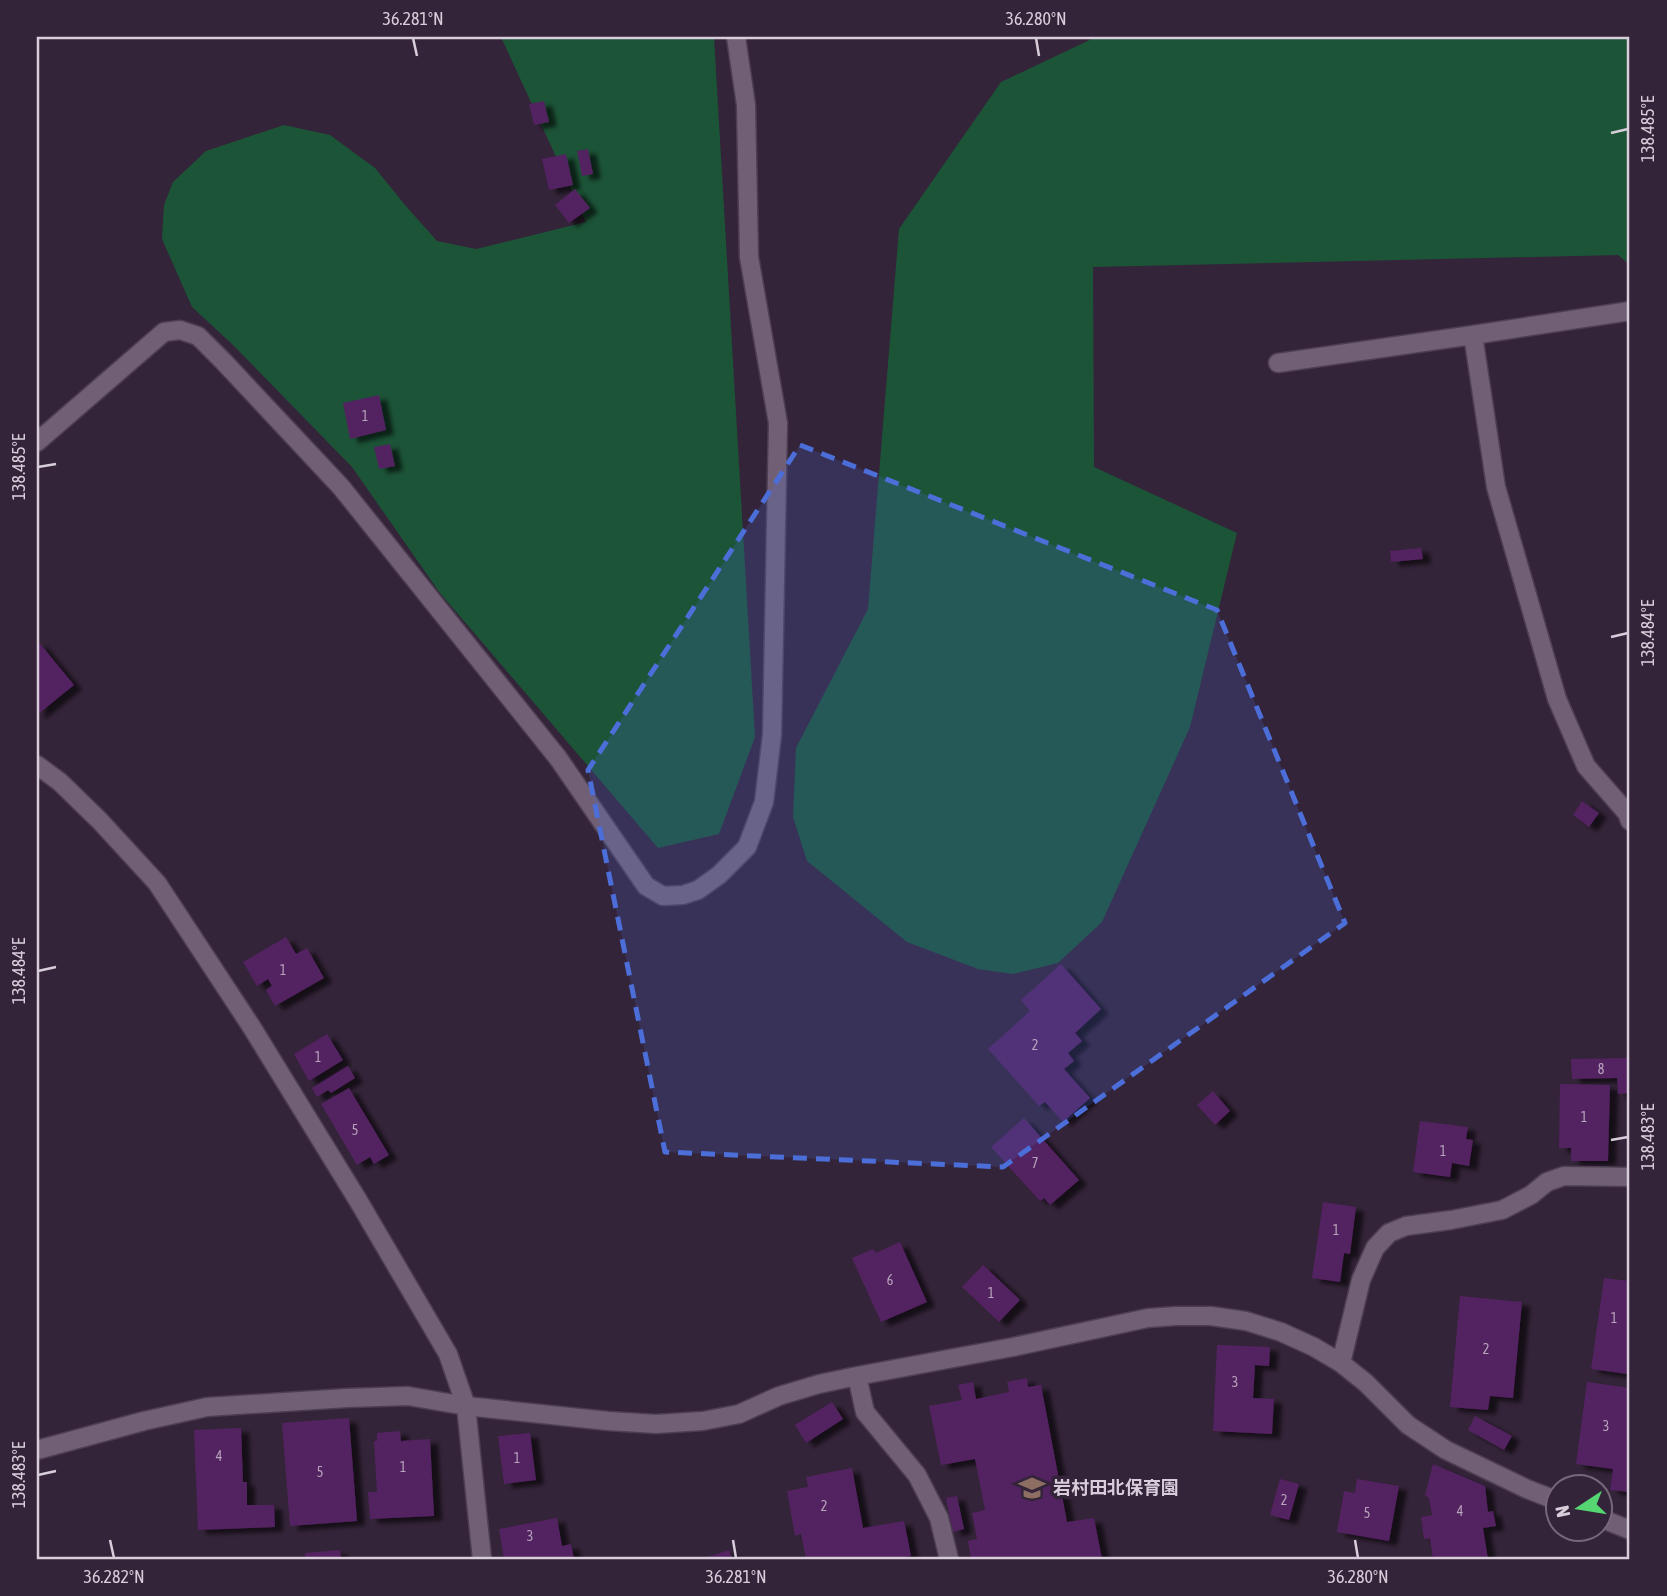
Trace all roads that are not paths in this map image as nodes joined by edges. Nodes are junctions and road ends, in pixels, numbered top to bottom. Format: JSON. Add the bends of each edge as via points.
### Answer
{"nodes":[{"id":1,"x":736,"y":37,"type":"edge"},
{"id":2,"x":1630,"y":311,"type":"edge"},
{"id":3,"x":1473,"y":335,"type":"junction"},
{"id":4,"x":1278,"y":363,"type":"dead end"},
{"id":5,"x":37,"y":442,"type":"edge"},
{"id":6,"x":37,"y":765,"type":"edge"},
{"id":7,"x":1630,"y":821,"type":"edge"},
{"id":8,"x":1630,"y":1177,"type":"edge"},
{"id":9,"x":1341,"y":1363,"type":"junction"},
{"id":10,"x":857,"y":1376,"type":"junction"},
{"id":11,"x":466,"y":1406,"type":"junction"},
{"id":12,"x":37,"y":1450,"type":"edge"},
{"id":13,"x":1544,"y":1495,"type":"edge"},
{"id":14,"x":482,"y":1559,"type":"edge"},
{"id":15,"x":949,"y":1559,"type":"edge"}],
"edges":[{"from":1,"to":5,"type":"street","via":[[746,105],[749,257],[778,423],[772,735],[764,802],[747,847],[698,890],[663,896],[646,886],[558,758],[350,498],[198,336],[180,330],[164,332]]},
{"from":2,"to":3,"type":"street"},
{"from":3,"to":4,"type":"street"},
{"from":3,"to":7,"type":"street","via":[[1496,487],[1557,699],[1586,766]]},
{"from":6,"to":11,"type":"street","via":[[100,821],[157,883],[359,1202],[448,1354]]},
{"from":8,"to":9,"type":"street","via":[[1564,1176],[1502,1210],[1389,1233],[1375,1248],[1361,1280]]},
{"from":9,"to":10,"type":"street","via":[[1292,1337],[1246,1321],[1176,1315]]},
{"from":9,"to":13,"type":"street","via":[[1408,1426]]},
{"from":10,"to":11,"type":"street","via":[[703,1421],[656,1424]]},
{"from":10,"to":15,"type":"street","via":[[864,1412],[916,1475],[939,1518]]},
{"from":11,"to":12,"type":"street","via":[[408,1396],[207,1407]]},
{"from":11,"to":14,"type":"street"}]}
